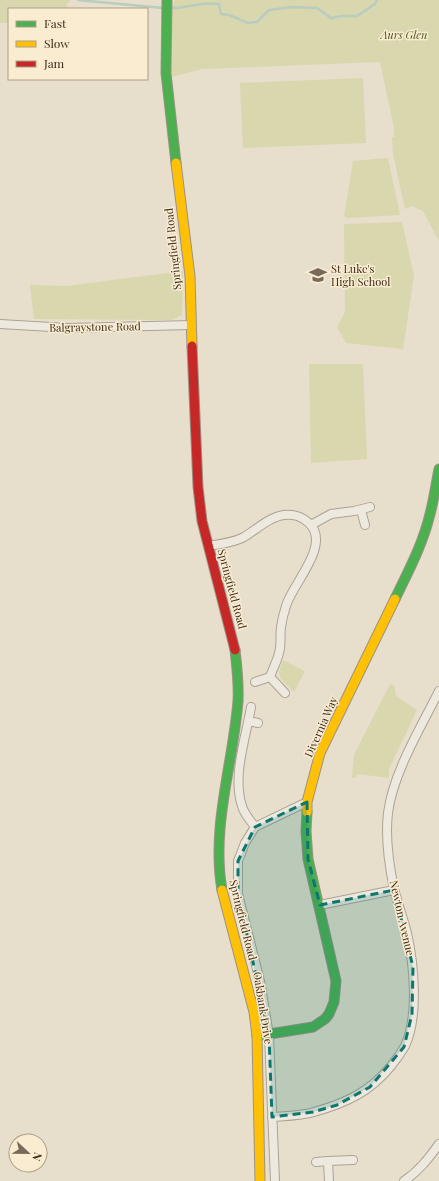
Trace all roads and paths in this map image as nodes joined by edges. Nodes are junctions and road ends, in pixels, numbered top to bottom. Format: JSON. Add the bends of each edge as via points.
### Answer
{"nodes":[{"id":1,"x":167,"y":1,"type":"edge"},
{"id":2,"x":0,"y":324,"type":"edge"},
{"id":3,"x":191,"y":325,"type":"junction"},
{"id":4,"x":439,"y":469,"type":"edge"},
{"id":5,"x":370,"y":507,"type":"dead end"},
{"id":6,"x":360,"y":510,"type":"junction"},
{"id":7,"x":311,"y":525,"type":"junction"},
{"id":8,"x":365,"y":525,"type":"dead end"},
{"id":9,"x":208,"y":546,"type":"junction"},
{"id":10,"x":270,"y":677,"type":"junction"},
{"id":11,"x":254,"y":682,"type":"dead end"},
{"id":12,"x":439,"y":691,"type":"edge"},
{"id":13,"x":285,"y":693,"type":"dead end"},
{"id":14,"x":251,"y":707,"type":"dead end"},
{"id":15,"x":248,"y":721,"type":"junction"},
{"id":16,"x":258,"y":722,"type":"dead end"},
{"id":17,"x":307,"y":802,"type":"junction"},
{"id":18,"x":255,"y":828,"type":"junction"},
{"id":19,"x":394,"y":890,"type":"junction"},
{"id":20,"x":320,"y":905,"type":"junction"},
{"id":21,"x":269,"y":1035,"type":"junction"},
{"id":22,"x":257,"y":1036,"type":"junction"},
{"id":23,"x":272,"y":1117,"type":"junction"},
{"id":24,"x":439,"y":1144,"type":"edge"},
{"id":25,"x":353,"y":1160,"type":"dead end"},
{"id":26,"x":328,"y":1161,"type":"junction"},
{"id":27,"x":316,"y":1162,"type":"dead end"},
{"id":28,"x":260,"y":1181,"type":"edge"},
{"id":29,"x":275,"y":1181,"type":"edge"},
{"id":30,"x":329,"y":1181,"type":"edge"},
{"id":31,"x":404,"y":1181,"type":"edge"}],
"edges":[{"from":1,"to":3,"type":"street","name":"Springfield Road","via":[[166,73],[190,276]]},
{"from":2,"to":3,"type":"street","name":"Balgraystone Road","via":[[68,328]]},
{"from":3,"to":9,"type":"street","name":"Springfield Road","via":[[198,487]]},
{"from":4,"to":17,"type":"street","name":"Divernia Way","via":[[423,536],[409,571],[320,753]]},
{"from":5,"to":6,"type":"street"},
{"from":6,"to":7,"type":"street","via":[[331,514]]},
{"from":6,"to":8,"type":"street"},
{"from":7,"to":9,"type":"street","via":[[297,515],[282,515],[242,538]]},
{"from":7,"to":10,"type":"street","via":[[316,546],[286,604],[281,625],[280,649]]},
{"from":9,"to":22,"type":"street","name":"Springfield Road","via":[[234,645],[238,673],[238,701],[220,831],[220,877],[254,1012]]},
{"from":10,"to":11,"type":"street"},
{"from":10,"to":13,"type":"street"},
{"from":12,"to":19,"type":"street","name":"Newton Avenue","via":[[400,770],[392,792],[388,814],[388,837]]},
{"from":14,"to":15,"type":"street"},
{"from":15,"to":16,"type":"street"},
{"from":15,"to":18,"type":"street","via":[[238,789],[242,808]]},
{"from":17,"to":18,"type":"street"},
{"from":17,"to":20,"type":"street","name":"Divernia Way","via":[[308,859]]},
{"from":18,"to":21,"type":"street","name":"Oakbank Drive","via":[[238,861],[238,894],[260,981]]},
{"from":19,"to":20,"type":"street"},
{"from":19,"to":23,"type":"street","name":"Newton Avenue","via":[[407,932],[413,968],[410,1033],[404,1047],[385,1073],[370,1088],[353,1098],[313,1112]]},
{"from":20,"to":21,"type":"street","name":"Divernia Way","via":[[336,982],[333,1005],[321,1023],[313,1027]]},
{"from":21,"to":22,"type":"street","name":"Divernia Way"},
{"from":21,"to":23,"type":"street","name":"Oakbank Drive"},
{"from":22,"to":28,"type":"street","name":"Springfield Road"},
{"from":23,"to":29,"type":"street","name":"Oakbank Drive"},
{"from":24,"to":31,"type":"street","via":[[413,1175]]},
{"from":25,"to":26,"type":"street"},
{"from":26,"to":27,"type":"street"},
{"from":26,"to":30,"type":"street"}]}
